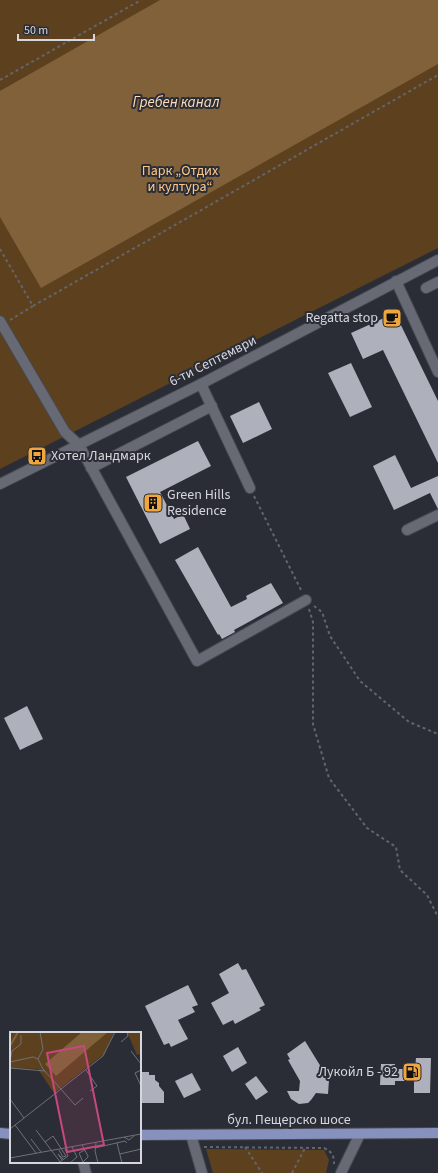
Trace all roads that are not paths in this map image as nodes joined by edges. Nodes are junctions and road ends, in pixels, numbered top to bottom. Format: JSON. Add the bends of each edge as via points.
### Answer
{"nodes":[{"id":1,"x":438,"y":260,"type":"edge"},
{"id":2,"x":396,"y":281,"type":"junction"},
{"id":3,"x":438,"y":282,"type":"edge"},
{"id":4,"x":426,"y":288,"type":"dead end"},
{"id":5,"x":1,"y":323,"type":"edge"},
{"id":6,"x":438,"y":372,"type":"edge"},
{"id":7,"x":201,"y":384,"type":"junction"},
{"id":8,"x":212,"y":406,"type":"junction"},
{"id":9,"x":79,"y":445,"type":"junction"},
{"id":10,"x":91,"y":468,"type":"junction"},
{"id":11,"x":0,"y":484,"type":"edge"},
{"id":12,"x":250,"y":488,"type":"road end"},
{"id":13,"x":438,"y":515,"type":"edge"},
{"id":14,"x":407,"y":530,"type":"dead end"},
{"id":15,"x":306,"y":600,"type":"road end"},
{"id":16,"x":0,"y":1133,"type":"edge"},
{"id":17,"x":10,"y":1134,"type":"edge"},
{"id":18,"x":360,"y":1134,"type":"junction"},
{"id":19,"x":438,"y":1134,"type":"edge"},
{"id":20,"x":141,"y":1135,"type":"edge"},
{"id":21,"x":191,"y":1135,"type":"junction"},
{"id":22,"x":83,"y":1163,"type":"edge"},
{"id":23,"x":338,"y":1171,"type":"edge"},
{"id":24,"x":86,"y":1173,"type":"edge"},
{"id":25,"x":202,"y":1173,"type":"edge"}],
"edges":[{"from":1,"to":2,"type":"street","name":"6-ти Септември"},
{"from":2,"to":6,"type":"street"},
{"from":2,"to":7,"type":"street","name":"6-ти Септември"},
{"from":3,"to":4,"type":"street"},
{"from":5,"to":9,"type":"street","via":[[65,432]]},
{"from":7,"to":8,"type":"street"},
{"from":7,"to":9,"type":"street","name":"6-ти Септември"},
{"from":8,"to":10,"type":"street"},
{"from":8,"to":12,"type":"street"},
{"from":9,"to":10,"type":"street"},
{"from":9,"to":11,"type":"street","name":"6-ти Септември"},
{"from":10,"to":15,"type":"street","via":[[197,661]]},
{"from":13,"to":14,"type":"street"},
{"from":16,"to":17,"type":"main road"},
{"from":18,"to":19,"type":"main road","name":"бул. Пещерско шосе"},
{"from":18,"to":21,"type":"main road","name":"бул. Пещерско шосе"},
{"from":18,"to":23,"type":"street"},
{"from":20,"to":21,"type":"main road","name":"бул. Пещерско шосе"},
{"from":21,"to":25,"type":"street"},
{"from":22,"to":24,"type":"street"}]}
